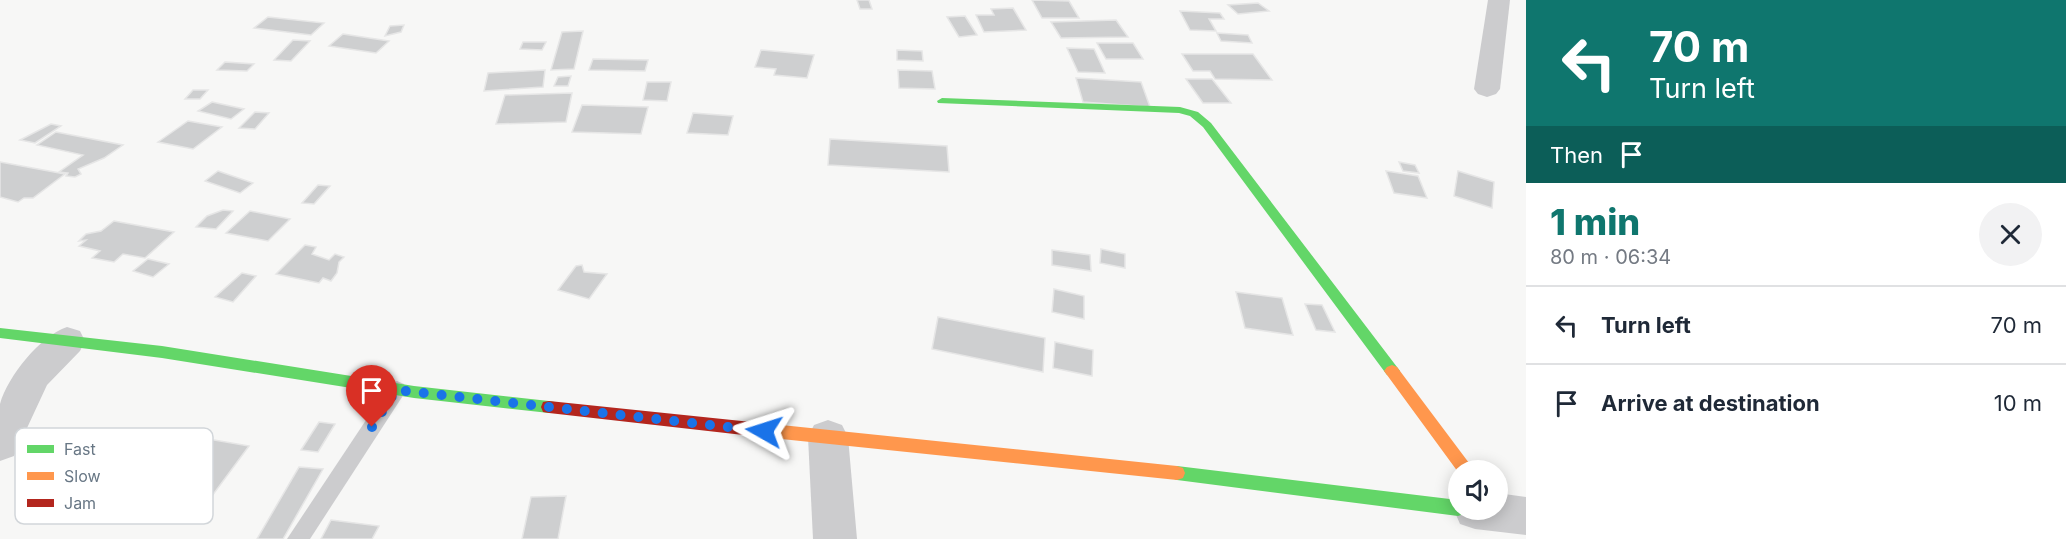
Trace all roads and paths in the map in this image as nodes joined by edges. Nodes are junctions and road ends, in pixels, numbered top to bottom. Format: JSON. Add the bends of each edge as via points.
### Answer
{"nodes":[{"id":1,"x":1499,"y":0,"type":"edge"},
{"id":2,"x":1486,"y":89,"type":"dead end"},
{"id":3,"x":942,"y":102,"type":"dead end"},
{"id":4,"x":0,"y":333,"type":"edge"},
{"id":5,"x":67,"y":341,"type":"junction"},
{"id":6,"x":396,"y":390,"type":"junction"},
{"id":7,"x":828,"y":437,"type":"junction"},
{"id":8,"x":0,"y":444,"type":"edge"},
{"id":9,"x":1459,"y":460,"type":"edge"},
{"id":10,"x":1448,"y":507,"type":"edge"},
{"id":11,"x":298,"y":539,"type":"edge"},
{"id":12,"x":835,"y":539,"type":"edge"}],
"edges":[{"from":1,"to":2,"type":"street"},
{"from":3,"to":9,"type":"street","via":[[1156,108],[1194,114],[1207,125]]},
{"from":4,"to":5,"type":"street"},
{"from":5,"to":6,"type":"street","via":[[162,352]]},
{"from":5,"to":8,"type":"street","via":[[33,376]]},
{"from":6,"to":7,"type":"street"},
{"from":6,"to":11,"type":"lane"},
{"from":7,"to":10,"type":"street","via":[[1092,463]]},
{"from":7,"to":12,"type":"street"}]}
